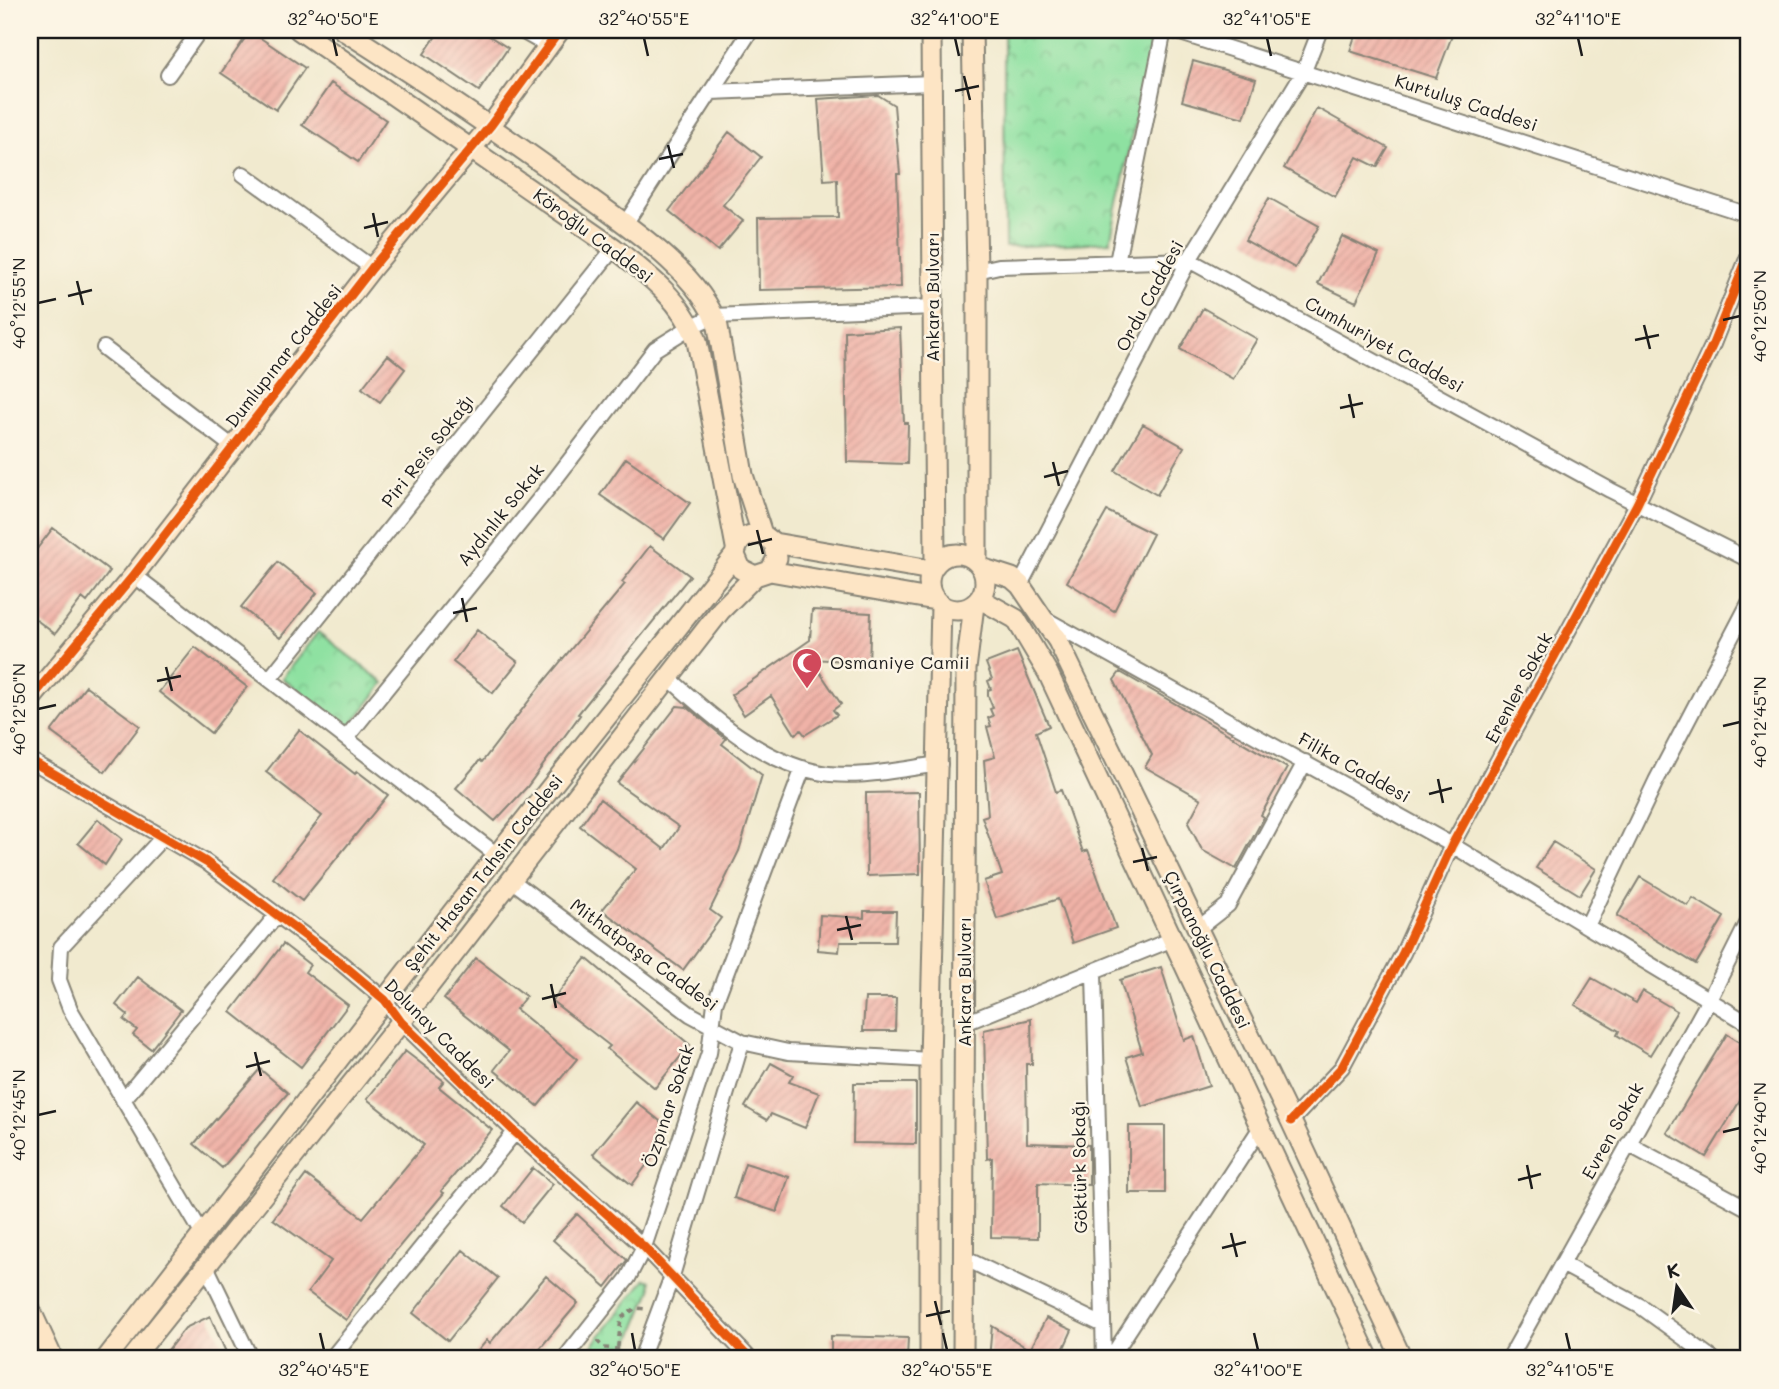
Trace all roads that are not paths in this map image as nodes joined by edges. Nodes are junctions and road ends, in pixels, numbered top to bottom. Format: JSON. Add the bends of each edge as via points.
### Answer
{"nodes":[{"id":1,"x":200,"y":30,"type":"edge"},
{"id":2,"x":299,"y":30,"type":"edge"},
{"id":3,"x":343,"y":30,"type":"edge"},
{"id":4,"x":520,"y":30,"type":"edge"},
{"id":5,"x":560,"y":30,"type":"edge"},
{"id":6,"x":751,"y":30,"type":"edge"},
{"id":7,"x":931,"y":30,"type":"edge"},
{"id":8,"x":972,"y":30,"type":"edge"},
{"id":9,"x":1164,"y":30,"type":"edge"},
{"id":10,"x":1171,"y":30,"type":"edge"},
{"id":11,"x":1320,"y":30,"type":"edge"},
{"id":12,"x":548,"y":46,"type":"junction"},
{"id":13,"x":1304,"y":71,"type":"junction"},
{"id":14,"x":168,"y":75,"type":"dead end"},
{"id":15,"x":932,"y":83,"type":"junction"},
{"id":16,"x":711,"y":92,"type":"junction"},
{"id":17,"x":491,"y":125,"type":"junction"},
{"id":18,"x":471,"y":146,"type":"junction"},
{"id":19,"x":243,"y":174,"type":"dead end"},
{"id":20,"x":1749,"y":215,"type":"edge"},
{"id":21,"x":625,"y":224,"type":"junction"},
{"id":22,"x":614,"y":248,"type":"junction"},
{"id":23,"x":1749,"y":254,"type":"edge"},
{"id":24,"x":1189,"y":260,"type":"junction"},
{"id":25,"x":1117,"y":262,"type":"junction"},
{"id":26,"x":372,"y":268,"type":"junction"},
{"id":27,"x":977,"y":271,"type":"junction"},
{"id":28,"x":934,"y":307,"type":"junction"},
{"id":29,"x":714,"y":316,"type":"junction"},
{"id":30,"x":692,"y":326,"type":"junction"},
{"id":31,"x":104,"y":348,"type":"dead end"},
{"id":32,"x":233,"y":447,"type":"junction"},
{"id":33,"x":1637,"y":504,"type":"junction"},
{"id":34,"x":768,"y":538,"type":"junction"},
{"id":35,"x":736,"y":551,"type":"junction"},
{"id":36,"x":1749,"y":560,"type":"edge"},
{"id":37,"x":979,"y":565,"type":"junction"},
{"id":38,"x":933,"y":567,"type":"junction"},
{"id":39,"x":762,"y":573,"type":"junction"},
{"id":40,"x":134,"y":575,"type":"junction"},
{"id":41,"x":1020,"y":585,"type":"junction"},
{"id":42,"x":977,"y":602,"type":"junction"},
{"id":43,"x":938,"y":603,"type":"junction"},
{"id":44,"x":1749,"y":603,"type":"edge"},
{"id":45,"x":1044,"y":618,"type":"junction"},
{"id":46,"x":271,"y":677,"type":"junction"},
{"id":47,"x":669,"y":678,"type":"junction"},
{"id":48,"x":30,"y":700,"type":"edge"},
{"id":49,"x":347,"y":737,"type":"junction"},
{"id":50,"x":30,"y":760,"type":"edge"},
{"id":51,"x":1305,"y":762,"type":"junction"},
{"id":52,"x":940,"y":764,"type":"junction"},
{"id":53,"x":803,"y":768,"type":"junction"},
{"id":54,"x":163,"y":837,"type":"junction"},
{"id":55,"x":1452,"y":845,"type":"junction"},
{"id":56,"x":497,"y":855,"type":"junction"},
{"id":57,"x":511,"y":880,"type":"junction"},
{"id":58,"x":277,"y":915,"type":"junction"},
{"id":59,"x":1749,"y":920,"type":"edge"},
{"id":60,"x":1587,"y":926,"type":"junction"},
{"id":61,"x":1196,"y":929,"type":"junction"},
{"id":62,"x":1174,"y":939,"type":"junction"},
{"id":63,"x":1094,"y":974,"type":"junction"},
{"id":64,"x":385,"y":1000,"type":"junction"},
{"id":65,"x":1709,"y":1000,"type":"junction"},
{"id":66,"x":401,"y":1022,"type":"junction"},
{"id":67,"x":965,"y":1023,"type":"junction"},
{"id":68,"x":1749,"y":1024,"type":"edge"},
{"id":69,"x":712,"y":1028,"type":"junction"},
{"id":70,"x":742,"y":1042,"type":"junction"},
{"id":71,"x":930,"y":1060,"type":"junction"},
{"id":72,"x":123,"y":1100,"type":"junction"},
{"id":73,"x":1291,"y":1121,"type":"junction"},
{"id":74,"x":1261,"y":1127,"type":"junction"},
{"id":75,"x":516,"y":1132,"type":"junction"},
{"id":76,"x":1628,"y":1144,"type":"junction"},
{"id":77,"x":1749,"y":1209,"type":"edge"},
{"id":78,"x":202,"y":1235,"type":"junction"},
{"id":79,"x":644,"y":1247,"type":"junction"},
{"id":80,"x":964,"y":1258,"type":"junction"},
{"id":81,"x":1562,"y":1264,"type":"junction"},
{"id":82,"x":206,"y":1266,"type":"junction"},
{"id":83,"x":672,"y":1276,"type":"junction"},
{"id":84,"x":30,"y":1309,"type":"edge"},
{"id":85,"x":1103,"y":1325,"type":"junction"},
{"id":86,"x":53,"y":1359,"type":"edge"},
{"id":87,"x":106,"y":1359,"type":"edge"},
{"id":88,"x":132,"y":1359,"type":"edge"},
{"id":89,"x":251,"y":1359,"type":"edge"},
{"id":90,"x":331,"y":1359,"type":"edge"},
{"id":91,"x":564,"y":1359,"type":"edge"},
{"id":92,"x":641,"y":1359,"type":"edge"},
{"id":93,"x":750,"y":1359,"type":"edge"},
{"id":94,"x":930,"y":1359,"type":"edge"},
{"id":95,"x":963,"y":1359,"type":"edge"},
{"id":96,"x":1104,"y":1359,"type":"edge"},
{"id":97,"x":1110,"y":1359,"type":"edge"},
{"id":98,"x":1369,"y":1359,"type":"edge"},
{"id":99,"x":1402,"y":1359,"type":"edge"},
{"id":100,"x":1509,"y":1359,"type":"edge"},
{"id":101,"x":1713,"y":1359,"type":"edge"}],
"edges":[{"from":1,"to":14,"type":"street"},
{"from":2,"to":18,"type":"main road","name":"Köroğlu Caddesi"},
{"from":3,"to":17,"type":"main road","name":"Köroğlu Caddesi"},
{"from":4,"to":12,"type":"street"},
{"from":5,"to":12,"type":"main road","name":"Dumlupınar Caddesi"},
{"from":6,"to":16,"type":"street"},
{"from":7,"to":15,"type":"main road","name":"Ankara Bulvarı"},
{"from":8,"to":27,"type":"main road","name":"Ankara Bulvarı"},
{"from":9,"to":25,"type":"street"},
{"from":10,"to":13,"type":"street","name":"Kurtuluş Caddesi"},
{"from":11,"to":13,"type":"street","name":"Ordu Caddesi"},
{"from":12,"to":17,"type":"main road","name":"Dumlupınar Caddesi"},
{"from":13,"to":20,"type":"street","name":"Kurtuluş Caddesi"},
{"from":13,"to":24,"type":"street","name":"Ordu Caddesi"},
{"from":15,"to":16,"type":"street"},
{"from":15,"to":28,"type":"main road","name":"Ankara Bulvarı"},
{"from":16,"to":21,"type":"street"},
{"from":17,"to":18,"type":"main road","name":"Dumlupınar Caddesi"},
{"from":17,"to":21,"type":"main road","name":"Köroğlu Caddesi"},
{"from":18,"to":22,"type":"main road","name":"Köroğlu Caddesi"},
{"from":18,"to":26,"type":"main road","name":"Dumlupınar Caddesi"},
{"from":19,"to":26,"type":"street"},
{"from":21,"to":29,"type":"main road","name":"Köroğlu Caddesi","via":[[684,277]]},
{"from":22,"to":30,"type":"main road","name":"Köroğlu Caddesi","via":[[662,289]]},
{"from":22,"to":46,"type":"street","name":"Piri Reis Sokağı"},
{"from":23,"to":33,"type":"street","name":"Erenler Sokak","via":[[1713,344]]},
{"from":24,"to":25,"type":"street"},
{"from":24,"to":33,"type":"street","name":"Cumhuriyet Caddesi"},
{"from":24,"to":41,"type":"street","name":"Ordu Caddesi"},
{"from":25,"to":27,"type":"street","via":[[999,266]]},
{"from":26,"to":32,"type":"main road","name":"Dumlupınar Caddesi"},
{"from":27,"to":37,"type":"main road","name":"Ankara Bulvarı"},
{"from":28,"to":29,"type":"street"},
{"from":28,"to":38,"type":"main road","name":"Ankara Bulvarı"},
{"from":29,"to":30,"type":"street","name":"Aydınlık Sokak"},
{"from":29,"to":34,"type":"main road","name":"Köroğlu Caddesi","via":[[743,475]]},
{"from":30,"to":35,"type":"main road","name":"Köroğlu Caddesi"},
{"from":30,"to":49,"type":"street","name":"Aydınlık Sokak","via":[[655,349],[642,364],[550,486]]},
{"from":31,"to":32,"type":"street"},
{"from":32,"to":40,"type":"main road","name":"Dumlupınar Caddesi"},
{"from":33,"to":36,"type":"street","name":"Cumhuriyet Caddesi"},
{"from":33,"to":55,"type":"street","name":"Erenler Sokak"},
{"from":34,"to":35,"type":"main road","name":"Şehit Hasan Tahsin Caddesi","via":[[746,536]]},
{"from":34,"to":38,"type":"main road"},
{"from":34,"to":39,"type":"main road","via":[[778,558]]},
{"from":35,"to":39,"type":"main road","via":[[741,569]]},
{"from":35,"to":56,"type":"main road","name":"Şehit Hasan Tahsin Caddesi"},
{"from":37,"to":38,"type":"main road","via":[[966,555],[952,554]]},
{"from":37,"to":41,"type":"main road","name":"Çırpanoğlu Caddesi"},
{"from":37,"to":42,"type":"main road","name":"Ankara Bulvarı","via":[[985,583]]},
{"from":38,"to":43,"type":"main road","name":"Ankara Bulvarı","via":[[929,588]]},
{"from":39,"to":43,"type":"main road"},
{"from":39,"to":47,"type":"main road","name":"Şehit Hasan Tahsin Caddesi","via":[[722,610]]},
{"from":40,"to":46,"type":"street"},
{"from":40,"to":48,"type":"main road","name":"Dumlupınar Caddesi"},
{"from":41,"to":45,"type":"main road","name":"Çırpanoğlu Caddesi"},
{"from":42,"to":43,"type":"main road","via":[[958,610]]},
{"from":42,"to":62,"type":"main road","name":"Çırpanoğlu Caddesi","via":[[1006,610],[1023,628],[1069,714]]},
{"from":42,"to":67,"type":"main road","name":"Ankara Bulvarı","via":[[966,669]]},
{"from":43,"to":52,"type":"main road","name":"Ankara Bulvarı"},
{"from":44,"to":60,"type":"street"},
{"from":45,"to":51,"type":"street","name":"Filika Caddesi"},
{"from":45,"to":61,"type":"main road","name":"Çırpanoğlu Caddesi"},
{"from":46,"to":49,"type":"street"},
{"from":47,"to":53,"type":"street","via":[[743,738]]},
{"from":47,"to":57,"type":"main road","name":"Şehit Hasan Tahsin Caddesi"},
{"from":49,"to":56,"type":"street"},
{"from":50,"to":54,"type":"street","name":"Dolunay Caddesi"},
{"from":51,"to":55,"type":"street","name":"Filika Caddesi"},
{"from":51,"to":61,"type":"street","via":[[1228,905]]},
{"from":52,"to":53,"type":"street","via":[[845,773]]},
{"from":52,"to":71,"type":"main road","name":"Ankara Bulvarı"},
{"from":53,"to":69,"type":"street","name":"Özpınar Sokak","via":[[715,1003]]},
{"from":54,"to":58,"type":"street","name":"Dolunay Caddesi","via":[[206,862]]},
{"from":54,"to":72,"type":"street","via":[[61,947],[59,980],[70,1009]]},
{"from":55,"to":60,"type":"street","name":"Filika Caddesi"},
{"from":55,"to":73,"type":"street","name":"Erenler Sokak","via":[[1403,953],[1342,1067]]},
{"from":56,"to":64,"type":"main road","name":"Şehit Hasan Tahsin Caddesi"},
{"from":57,"to":66,"type":"main road","name":"Şehit Hasan Tahsin Caddesi"},
{"from":57,"to":69,"type":"street","name":"Mithatpaşa Caddesi"},
{"from":58,"to":64,"type":"street","name":"Dolunay Caddesi"},
{"from":58,"to":72,"type":"street"},
{"from":59,"to":65,"type":"street","name":"Evren Sokak"},
{"from":60,"to":65,"type":"street","name":"Filika Caddesi"},
{"from":61,"to":73,"type":"main road","name":"Çırpanoğlu Caddesi"},
{"from":62,"to":63,"type":"street"},
{"from":62,"to":74,"type":"main road","name":"Çırpanoğlu Caddesi"},
{"from":63,"to":67,"type":"street"},
{"from":63,"to":85,"type":"street","name":"Göktürk Sokağı"},
{"from":64,"to":66,"type":"street","name":"Dolunay Caddesi"},
{"from":64,"to":78,"type":"main road","name":"Şehit Hasan Tahsin Caddesi"},
{"from":65,"to":68,"type":"street","name":"Filika Caddesi"},
{"from":65,"to":76,"type":"street","name":"Evren Sokak"},
{"from":66,"to":75,"type":"street","name":"Dolunay Caddesi"},
{"from":66,"to":82,"type":"main road","name":"Şehit Hasan Tahsin Caddesi"},
{"from":67,"to":80,"type":"main road","name":"Ankara Bulvarı"},
{"from":69,"to":70,"type":"street","name":"Mithatpaşa Caddesi"},
{"from":69,"to":79,"type":"street","name":"Özpınar Sokak","via":[[709,1053]]},
{"from":70,"to":71,"type":"street","name":"Mithatpaşa Caddesi","via":[[788,1052]]},
{"from":70,"to":83,"type":"street"},
{"from":71,"to":94,"type":"main road","name":"Ankara Bulvarı"},
{"from":72,"to":78,"type":"street"},
{"from":73,"to":99,"type":"main road","name":"Çırpanoğlu Caddesi"},
{"from":74,"to":97,"type":"street"},
{"from":74,"to":98,"type":"main road","name":"Çırpanoğlu Caddesi"},
{"from":75,"to":79,"type":"street","name":"Dolunay Caddesi"},
{"from":75,"to":90,"type":"street"},
{"from":76,"to":77,"type":"street"},
{"from":76,"to":81,"type":"street","name":"Evren Sokak"},
{"from":78,"to":87,"type":"main road","name":"Şehit Hasan Tahsin Caddesi"},
{"from":79,"to":83,"type":"street","name":"Dolunay Caddesi"},
{"from":79,"to":91,"type":"street","name":"Özpınar Sokak","via":[[628,1278]]},
{"from":80,"to":85,"type":"street"},
{"from":80,"to":95,"type":"main road","name":"Ankara Bulvarı"},
{"from":81,"to":100,"type":"street","name":"Evren Sokak"},
{"from":81,"to":101,"type":"street","via":[[1640,1307]]},
{"from":82,"to":88,"type":"main road","name":"Şehit Hasan Tahsin Caddesi"},
{"from":82,"to":89,"type":"street"},
{"from":83,"to":92,"type":"street"},
{"from":83,"to":93,"type":"street","name":"Dolunay Caddesi"},
{"from":84,"to":86,"type":"main road"},
{"from":85,"to":96,"type":"street","name":"Göktürk Sokağı"}]}
